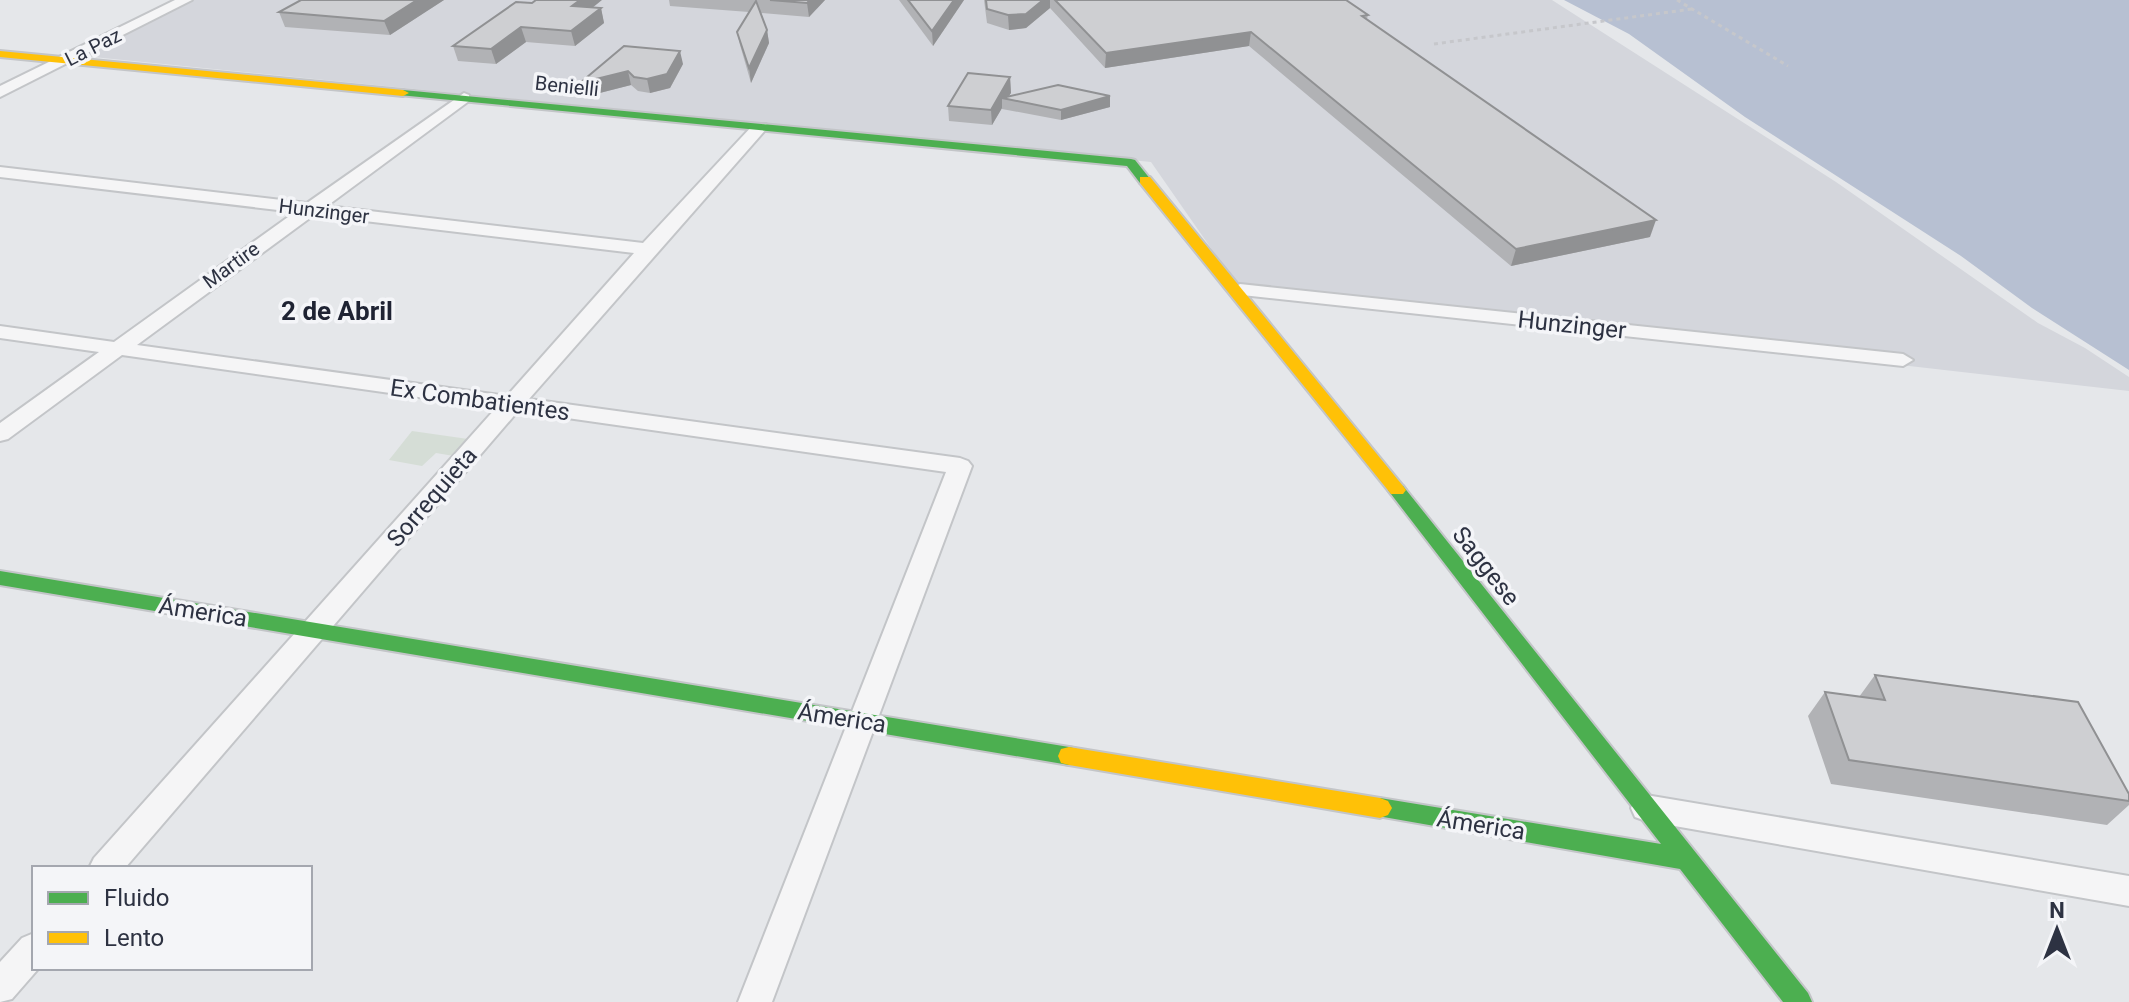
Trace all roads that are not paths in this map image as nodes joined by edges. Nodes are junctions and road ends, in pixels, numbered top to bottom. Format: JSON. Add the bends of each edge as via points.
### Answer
{"nodes":[{"id":1,"x":185,"y":0,"type":"edge"},
{"id":2,"x":0,"y":54,"type":"edge"},
{"id":3,"x":67,"y":60,"type":"junction"},
{"id":4,"x":0,"y":92,"type":"edge"},
{"id":5,"x":464,"y":98,"type":"junction"},
{"id":6,"x":760,"y":127,"type":"junction"},
{"id":7,"x":1131,"y":163,"type":"joint"},
{"id":8,"x":0,"y":172,"type":"edge"},
{"id":9,"x":307,"y":209,"type":"junction"},
{"id":10,"x":648,"y":249,"type":"junction"},
{"id":11,"x":1240,"y":290,"type":"junction"},
{"id":12,"x":0,"y":332,"type":"edge"},
{"id":13,"x":118,"y":347,"type":"junction"},
{"id":14,"x":1903,"y":360,"type":"dead end"},
{"id":15,"x":512,"y":405,"type":"junction"},
{"id":16,"x":0,"y":434,"type":"edge"},
{"id":17,"x":0,"y":578,"type":"edge"},
{"id":18,"x":316,"y":630,"type":"junction"},
{"id":19,"x":861,"y":722,"type":"junction"},
{"id":20,"x":1643,"y":808,"type":"junction"},
{"id":21,"x":1685,"y":859,"type":"junction"},
{"id":22,"x":107,"y":866,"type":"edge"},
{"id":23,"x":2129,"y":891,"type":"edge"},
{"id":24,"x":32,"y":951,"type":"edge"},
{"id":25,"x":0,"y":987,"type":"edge"},
{"id":26,"x":755,"y":1002,"type":"edge"},
{"id":27,"x":1799,"y":1002,"type":"edge"}],
"edges":[{"from":1,"to":3,"type":"street","name":"La Paz"},
{"from":2,"to":3,"type":"street","name":"Benielli"},
{"from":3,"to":4,"type":"street","name":"La Paz"},
{"from":3,"to":5,"type":"street","name":"Benielli"},
{"from":5,"to":6,"type":"street","name":"Benielli"},
{"from":5,"to":9,"type":"street","name":"Martire"},
{"from":6,"to":7,"type":"street","name":"Benielli"},
{"from":6,"to":10,"type":"street","name":"Sorrequieta"},
{"from":7,"to":11,"type":"street","name":"Saggese"},
{"from":8,"to":9,"type":"street","name":"Hunzinger"},
{"from":9,"to":10,"type":"street","name":"Hunzinger"},
{"from":9,"to":13,"type":"street","name":"Martire"},
{"from":10,"to":15,"type":"street","name":"Sorrequieta"},
{"from":11,"to":14,"type":"street","name":"Hunzinger"},
{"from":11,"to":20,"type":"street","name":"Saggese"},
{"from":12,"to":13,"type":"street","name":"Ex Combatientes"},
{"from":13,"to":15,"type":"street","name":"Ex Combatientes"},
{"from":13,"to":16,"type":"street","name":"Martire"},
{"from":15,"to":18,"type":"street","name":"Sorrequieta"},
{"from":15,"to":19,"type":"street","name":"Ex Combatientes","via":[[960,466]]},
{"from":17,"to":18,"type":"street","name":"Ámerica"},
{"from":18,"to":19,"type":"street","name":"Ámerica"},
{"from":18,"to":22,"type":"street","name":"Sorrequieta"},
{"from":19,"to":21,"type":"street","name":"Ámerica"},
{"from":19,"to":26,"type":"street"},
{"from":20,"to":21,"type":"street","name":"Saggese"},
{"from":20,"to":23,"type":"street"},
{"from":21,"to":27,"type":"street","name":"Saggese"},
{"from":24,"to":25,"type":"street"}]}
